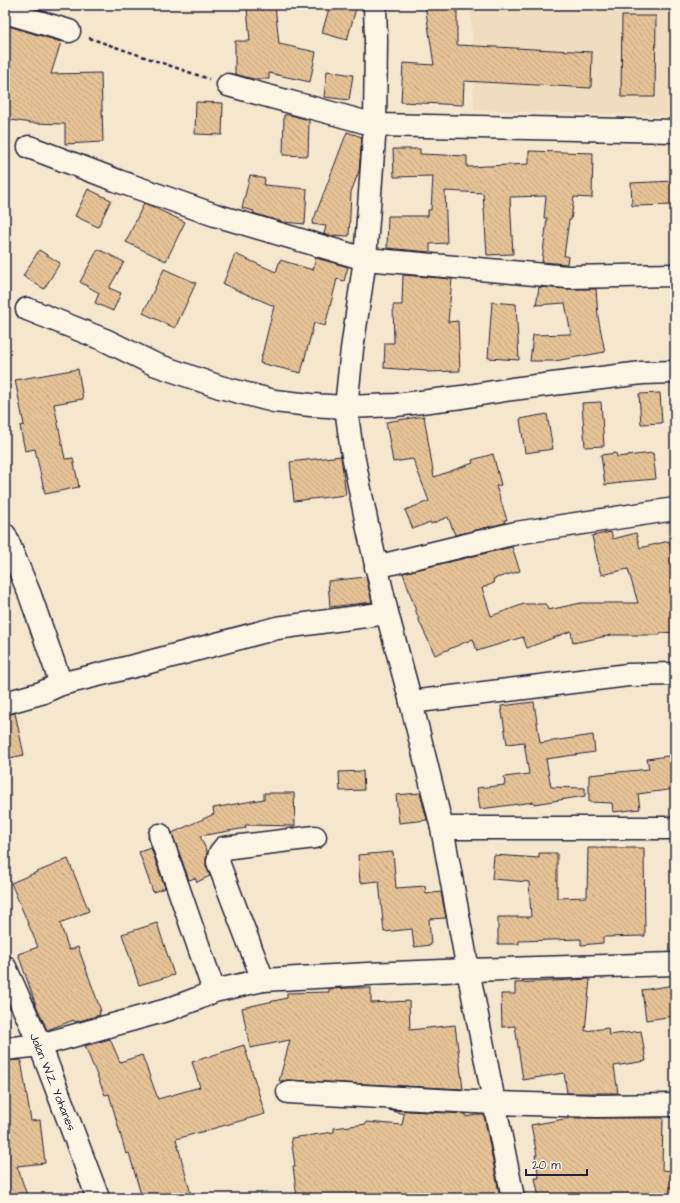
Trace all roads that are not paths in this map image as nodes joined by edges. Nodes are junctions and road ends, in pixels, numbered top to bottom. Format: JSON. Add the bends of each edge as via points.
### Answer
{"nodes":[{"id":1,"x":375,"y":5,"type":"edge"},
{"id":2,"x":5,"y":12,"type":"edge"},
{"id":3,"x":69,"y":31,"type":"road end"},
{"id":4,"x":228,"y":85,"type":"road end"},
{"id":5,"x":374,"y":125,"type":"junction"},
{"id":6,"x":675,"y":131,"type":"edge"},
{"id":7,"x":29,"y":147,"type":"dead end"},
{"id":8,"x":365,"y":259,"type":"junction"},
{"id":9,"x":675,"y":275,"type":"edge"},
{"id":10,"x":27,"y":309,"type":"dead end"},
{"id":11,"x":675,"y":372,"type":"edge"},
{"id":12,"x":346,"y":407,"type":"junction"},
{"id":13,"x":675,"y":508,"type":"edge"},
{"id":14,"x":5,"y":535,"type":"edge"},
{"id":15,"x":376,"y":567,"type":"junction"},
{"id":16,"x":387,"y":613,"type":"junction"},
{"id":17,"x":675,"y":674,"type":"edge"},
{"id":18,"x":61,"y":684,"type":"junction"},
{"id":19,"x":411,"y":702,"type":"junction"},
{"id":20,"x":5,"y":703,"type":"edge"},
{"id":21,"x":442,"y":828,"type":"junction"},
{"id":22,"x":675,"y":828,"type":"edge"},
{"id":23,"x":160,"y":836,"type":"dead end"},
{"id":24,"x":314,"y":837,"type":"dead end"},
{"id":25,"x":675,"y":964,"type":"edge"},
{"id":26,"x":5,"y":968,"type":"edge"},
{"id":27,"x":468,"y":970,"type":"junction"},
{"id":28,"x":263,"y":980,"type":"junction"},
{"id":29,"x":214,"y":991,"type":"junction"},
{"id":30,"x":40,"y":1045,"type":"junction"},
{"id":31,"x":5,"y":1049,"type":"edge"},
{"id":32,"x":288,"y":1092,"type":"dead end"},
{"id":33,"x":494,"y":1103,"type":"junction"},
{"id":34,"x":675,"y":1105,"type":"edge"},
{"id":35,"x":98,"y":1198,"type":"edge"},
{"id":36,"x":513,"y":1198,"type":"edge"}],
"edges":[{"from":1,"to":5,"type":"street"},
{"from":2,"to":3,"type":"street"},
{"from":4,"to":5,"type":"street"},
{"from":5,"to":6,"type":"street"},
{"from":5,"to":8,"type":"street"},
{"from":7,"to":8,"type":"street","via":[[214,215]]},
{"from":8,"to":9,"type":"street","via":[[568,277]]},
{"from":8,"to":12,"type":"street"},
{"from":10,"to":12,"type":"street","via":[[105,340],[154,364],[220,387],[274,401]]},
{"from":11,"to":12,"type":"street","via":[[642,373],[396,405]]},
{"from":12,"to":15,"type":"street"},
{"from":13,"to":15,"type":"street","via":[[516,534]]},
{"from":14,"to":18,"type":"street","via":[[30,594]]},
{"from":15,"to":16,"type":"street"},
{"from":16,"to":18,"type":"street","via":[[277,628]]},
{"from":16,"to":19,"type":"street"},
{"from":17,"to":19,"type":"street","via":[[628,675]]},
{"from":18,"to":20,"type":"street","via":[[41,693]]},
{"from":19,"to":21,"type":"street"},
{"from":21,"to":22,"type":"street"},
{"from":21,"to":27,"type":"street"},
{"from":23,"to":29,"type":"street"},
{"from":24,"to":28,"type":"street","via":[[224,848],[220,853],[218,862]]},
{"from":25,"to":27,"type":"street"},
{"from":26,"to":30,"type":"street","name":"Jalan W.Z. Yohanes"},
{"from":27,"to":28,"type":"street"},
{"from":27,"to":33,"type":"street"},
{"from":28,"to":29,"type":"street"},
{"from":29,"to":30,"type":"street","via":[[167,1010]]},
{"from":30,"to":31,"type":"street"},
{"from":30,"to":35,"type":"street","name":"Jalan W.Z. Yohanes"},
{"from":32,"to":33,"type":"street"},
{"from":33,"to":34,"type":"street"},
{"from":33,"to":36,"type":"street"}]}
